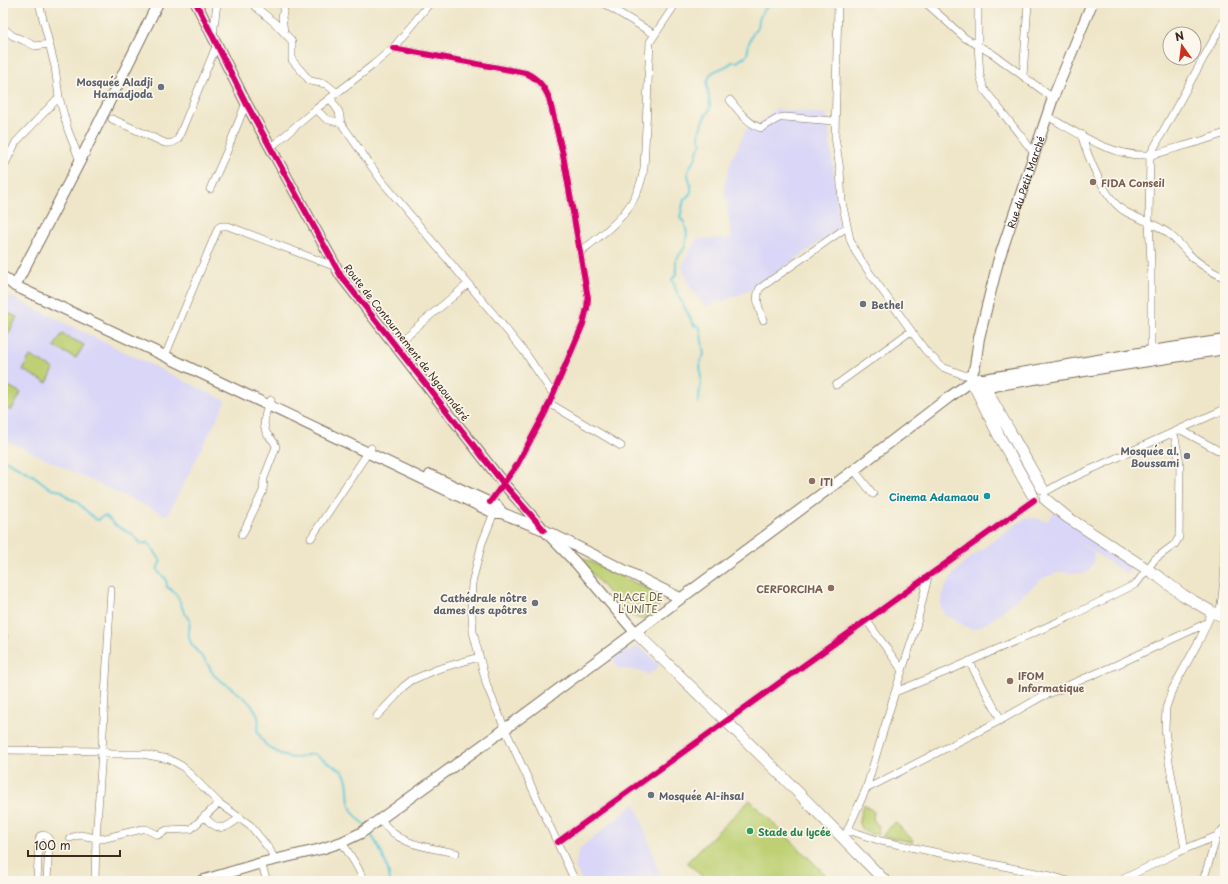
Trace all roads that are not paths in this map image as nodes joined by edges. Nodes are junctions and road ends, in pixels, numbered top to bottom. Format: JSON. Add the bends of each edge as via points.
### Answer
{"nodes":[{"id":1,"x":39,"y":3,"type":"edge"},
{"id":2,"x":158,"y":3,"type":"edge"},
{"id":3,"x":196,"y":3,"type":"edge"},
{"id":4,"x":217,"y":3,"type":"edge"},
{"id":5,"x":252,"y":3,"type":"edge"},
{"id":6,"x":285,"y":3,"type":"edge"},
{"id":7,"x":430,"y":3,"type":"edge"},
{"id":8,"x":603,"y":3,"type":"edge"},
{"id":9,"x":676,"y":3,"type":"edge"},
{"id":10,"x":838,"y":3,"type":"edge"},
{"id":11,"x":926,"y":3,"type":"edge"},
{"id":12,"x":978,"y":3,"type":"edge"},
{"id":13,"x":1028,"y":3,"type":"edge"},
{"id":14,"x":1092,"y":3,"type":"edge"},
{"id":15,"x":1225,"y":19,"type":"edge"},
{"id":16,"x":3,"y":28,"type":"edge"},
{"id":17,"x":284,"y":32,"type":"junction"},
{"id":18,"x":654,"y":34,"type":"junction"},
{"id":19,"x":213,"y":35,"type":"junction"},
{"id":20,"x":49,"y":44,"type":"junction"},
{"id":21,"x":217,"y":44,"type":"junction"},
{"id":22,"x":978,"y":45,"type":"junction"},
{"id":23,"x":393,"y":48,"type":"junction"},
{"id":24,"x":1024,"y":76,"type":"junction"},
{"id":25,"x":337,"y":93,"type":"junction"},
{"id":26,"x":59,"y":97,"type":"junction"},
{"id":27,"x":330,"y":98,"type":"junction"},
{"id":28,"x":1053,"y":98,"type":"junction"},
{"id":29,"x":730,"y":100,"type":"dead end"},
{"id":30,"x":246,"y":103,"type":"junction"},
{"id":31,"x":316,"y":109,"type":"junction"},
{"id":32,"x":1047,"y":116,"type":"junction"},
{"id":33,"x":112,"y":119,"type":"dead end"},
{"id":34,"x":834,"y":121,"type":"junction"},
{"id":35,"x":342,"y":123,"type":"junction"},
{"id":36,"x":1081,"y":134,"type":"junction"},
{"id":37,"x":1225,"y":134,"type":"edge"},
{"id":38,"x":270,"y":148,"type":"junction"},
{"id":39,"x":1034,"y":153,"type":"junction"},
{"id":40,"x":1150,"y":155,"type":"junction"},
{"id":41,"x":80,"y":161,"type":"junction"},
{"id":42,"x":3,"y":168,"type":"edge"},
{"id":43,"x":210,"y":189,"type":"dead end"},
{"id":44,"x":1149,"y":221,"type":"junction"},
{"id":45,"x":848,"y":227,"type":"junction"},
{"id":46,"x":580,"y":252,"type":"junction"},
{"id":47,"x":336,"y":267,"type":"junction"},
{"id":48,"x":4,"y":278,"type":"edge"},
{"id":49,"x":1225,"y":278,"type":"edge"},
{"id":50,"x":16,"y":283,"type":"junction"},
{"id":51,"x":468,"y":284,"type":"junction"},
{"id":52,"x":763,"y":320,"type":"dead end"},
{"id":53,"x":911,"y":331,"type":"junction"},
{"id":54,"x":1224,"y":342,"type":"edge"},
{"id":55,"x":395,"y":345,"type":"junction"},
{"id":56,"x":166,"y":353,"type":"junction"},
{"id":57,"x":1151,"y":356,"type":"junction"},
{"id":58,"x":976,"y":379,"type":"junction"},
{"id":59,"x":836,"y":385,"type":"dead end"},
{"id":60,"x":553,"y":394,"type":"junction"},
{"id":61,"x":270,"y":403,"type":"junction"},
{"id":62,"x":550,"y":404,"type":"junction"},
{"id":63,"x":1225,"y":410,"type":"edge"},
{"id":64,"x":1010,"y":431,"type":"junction"},
{"id":65,"x":1177,"y":432,"type":"junction"},
{"id":66,"x":999,"y":436,"type":"junction"},
{"id":67,"x":621,"y":446,"type":"dead end"},
{"id":68,"x":369,"y":450,"type":"junction"},
{"id":69,"x":1225,"y":454,"type":"edge"},
{"id":70,"x":854,"y":470,"type":"junction"},
{"id":71,"x":503,"y":483,"type":"junction"},
{"id":72,"x":873,"y":494,"type":"dead end"},
{"id":73,"x":1040,"y":495,"type":"junction"},
{"id":74,"x":496,"y":508,"type":"junction"},
{"id":75,"x":544,"y":530,"type":"junction"},
{"id":76,"x":1225,"y":534,"type":"edge"},
{"id":77,"x":242,"y":535,"type":"dead end"},
{"id":78,"x":311,"y":538,"type":"dead end"},
{"id":79,"x":1147,"y":570,"type":"junction"},
{"id":80,"x":928,"y":577,"type":"junction"},
{"id":81,"x":111,"y":589,"type":"dead end"},
{"id":82,"x":680,"y":598,"type":"junction"},
{"id":83,"x":1219,"y":614,"type":"edge"},
{"id":84,"x":867,"y":621,"type":"junction"},
{"id":85,"x":1206,"y":623,"type":"junction"},
{"id":86,"x":635,"y":632,"type":"junction"},
{"id":87,"x":4,"y":637,"type":"edge"},
{"id":88,"x":3,"y":655,"type":"edge"},
{"id":89,"x":479,"y":658,"type":"junction"},
{"id":90,"x":969,"y":661,"type":"junction"},
{"id":91,"x":902,"y":670,"type":"junction"},
{"id":92,"x":895,"y":692,"type":"junction"},
{"id":93,"x":377,"y":716,"type":"dead end"},
{"id":94,"x":1001,"y":720,"type":"junction"},
{"id":95,"x":727,"y":721,"type":"junction"},
{"id":96,"x":505,"y":729,"type":"junction"},
{"id":97,"x":3,"y":750,"type":"edge"},
{"id":98,"x":102,"y":751,"type":"junction"},
{"id":99,"x":866,"y":789,"type":"junction"},
{"id":100,"x":219,"y":803,"type":"junction"},
{"id":101,"x":204,"y":816,"type":"junction"},
{"id":102,"x":239,"y":818,"type":"junction"},
{"id":103,"x":381,"y":818,"type":"junction"},
{"id":104,"x":1225,"y":827,"type":"edge"},
{"id":105,"x":848,"y":830,"type":"junction"},
{"id":106,"x":1217,"y":836,"type":"junction"},
{"id":107,"x":70,"y":838,"type":"dead end"},
{"id":108,"x":96,"y":839,"type":"junction"},
{"id":109,"x":843,"y":840,"type":"junction"},
{"id":110,"x":342,"y":842,"type":"junction"},
{"id":111,"x":558,"y":842,"type":"junction"},
{"id":112,"x":1185,"y":849,"type":"junction"},
{"id":113,"x":456,"y":853,"type":"dead end"},
{"id":114,"x":275,"y":860,"type":"junction"},
{"id":115,"x":261,"y":863,"type":"junction"},
{"id":116,"x":1123,"y":880,"type":"edge"},
{"id":117,"x":37,"y":881,"type":"edge"},
{"id":118,"x":48,"y":881,"type":"edge"},
{"id":119,"x":95,"y":881,"type":"edge"},
{"id":120,"x":201,"y":881,"type":"edge"},
{"id":121,"x":267,"y":881,"type":"edge"},
{"id":122,"x":363,"y":881,"type":"edge"},
{"id":123,"x":575,"y":881,"type":"edge"},
{"id":124,"x":884,"y":881,"type":"edge"},
{"id":125,"x":1068,"y":881,"type":"edge"},
{"id":126,"x":1203,"y":881,"type":"edge"}],
"edges":[{"from":1,"to":20,"type":"street"},
{"from":2,"to":41,"type":"street"},
{"from":3,"to":19,"type":"street","name":"Route de Contournement de Ngaoundéré"},
{"from":4,"to":19,"type":"street"},
{"from":5,"to":17,"type":"street"},
{"from":6,"to":17,"type":"street","via":[[282,17]]},
{"from":7,"to":23,"type":"street"},
{"from":8,"to":18,"type":"street"},
{"from":9,"to":18,"type":"street"},
{"from":10,"to":34,"type":"street"},
{"from":11,"to":22,"type":"street","via":[[965,38]]},
{"from":12,"to":22,"type":"street"},
{"from":13,"to":24,"type":"street"},
{"from":14,"to":28,"type":"street","name":"Rue du Petit Marché"},
{"from":15,"to":40,"type":"street"},
{"from":16,"to":20,"type":"street","via":[[13,36],[35,46]]},
{"from":17,"to":25,"type":"street","via":[[292,43],[293,62],[310,81],[326,84]]},
{"from":18,"to":46,"type":"street","via":[[649,52],[644,168],[640,188],[618,221]]},
{"from":19,"to":21,"type":"street","name":"Route de Contournement de Ngaoundéré"},
{"from":20,"to":26,"type":"street"},
{"from":21,"to":30,"type":"street","name":"Route de Contournement de Ngaoundéré"},
{"from":21,"to":33,"type":"street","via":[[175,142],[165,143]]},
{"from":22,"to":24,"type":"street"},
{"from":22,"to":39,"type":"street","via":[[980,75],[984,89]]},
{"from":23,"to":25,"type":"street"},
{"from":23,"to":46,"type":"street","via":[[526,73],[541,84],[549,98],[563,156]]},
{"from":24,"to":28,"type":"street"},
{"from":25,"to":27,"type":"street"},
{"from":26,"to":41,"type":"street"},
{"from":26,"to":42,"type":"street","via":[[16,142]]},
{"from":27,"to":31,"type":"street"},
{"from":27,"to":35,"type":"street","via":[[339,112]]},
{"from":28,"to":32,"type":"street","name":"Rue du Petit Marché"},
{"from":29,"to":34,"type":"street","via":[[740,112],[761,128],[778,118],[785,117]]},
{"from":30,"to":38,"type":"street","name":"Route de Contournement de Ngaoundéré"},
{"from":30,"to":43,"type":"street"},
{"from":31,"to":35,"type":"street","via":[[326,119]]},
{"from":31,"to":38,"type":"street"},
{"from":32,"to":36,"type":"street"},
{"from":32,"to":39,"type":"street","name":"Rue du Petit Marché"},
{"from":34,"to":45,"type":"street","via":[[842,202]]},
{"from":35,"to":51,"type":"street","via":[[381,180]]},
{"from":36,"to":40,"type":"street","via":[[1115,151]]},
{"from":36,"to":44,"type":"street","via":[[1104,189],[1126,212]]},
{"from":37,"to":40,"type":"street"},
{"from":38,"to":47,"type":"street","name":"Route de Contournement de Ngaoundéré"},
{"from":39,"to":58,"type":"street","name":"Rue du Petit Marché","via":[[998,262],[979,338]]},
{"from":40,"to":44,"type":"street"},
{"from":41,"to":50,"type":"street"},
{"from":44,"to":49,"type":"street","via":[[1173,237],[1194,258]]},
{"from":44,"to":57,"type":"street"},
{"from":45,"to":52,"type":"street","via":[[760,288],[757,296]]},
{"from":45,"to":53,"type":"street","via":[[855,251]]},
{"from":46,"to":60,"type":"street","via":[[588,298],[587,308],[583,324]]},
{"from":47,"to":55,"type":"street","name":"Route de Contournement de Ngaoundéré"},
{"from":47,"to":56,"type":"street","via":[[228,226],[221,226]]},
{"from":48,"to":50,"type":"street"},
{"from":50,"to":56,"type":"street"},
{"from":51,"to":55,"type":"street"},
{"from":51,"to":60,"type":"street","via":[[526,354]]},
{"from":53,"to":58,"type":"street","via":[[942,367]]},
{"from":53,"to":59,"type":"street"},
{"from":54,"to":57,"type":"street"},
{"from":55,"to":71,"type":"street","name":"Route de Contournement de Ngaoundéré"},
{"from":56,"to":61,"type":"street"},
{"from":57,"to":58,"type":"street","via":[[1045,373]]},
{"from":58,"to":64,"type":"main road"},
{"from":58,"to":66,"type":"main road"},
{"from":58,"to":70,"type":"street"},
{"from":60,"to":62,"type":"street"},
{"from":61,"to":68,"type":"street"},
{"from":61,"to":77,"type":"street","via":[[264,415],[266,432],[276,443],[276,447],[265,475],[263,491]]},
{"from":62,"to":67,"type":"street"},
{"from":62,"to":71,"type":"street","via":[[517,466]]},
{"from":63,"to":65,"type":"street"},
{"from":64,"to":66,"type":"main road"},
{"from":64,"to":73,"type":"main road"},
{"from":65,"to":69,"type":"street"},
{"from":65,"to":73,"type":"street","via":[[1062,482]]},
{"from":65,"to":79,"type":"street","via":[[1180,463],[1179,537],[1175,544],[1155,559]]},
{"from":66,"to":73,"type":"main road"},
{"from":68,"to":74,"type":"street"},
{"from":68,"to":78,"type":"street"},
{"from":70,"to":72,"type":"street"},
{"from":70,"to":82,"type":"street"},
{"from":71,"to":74,"type":"street"},
{"from":71,"to":75,"type":"street","name":"Route de Contournement de Ngaoundéré"},
{"from":73,"to":79,"type":"main road"},
{"from":73,"to":80,"type":"street"},
{"from":74,"to":75,"type":"street"},
{"from":74,"to":89,"type":"street","via":[[482,543],[472,583],[473,632]]},
{"from":75,"to":82,"type":"street"},
{"from":75,"to":86,"type":"street","name":"Route de Contournement de Ngaoundéré"},
{"from":76,"to":83,"type":"street","via":[[1224,579]]},
{"from":79,"to":83,"type":"main road","via":[[1182,595]]},
{"from":79,"to":90,"type":"street","via":[[1136,584]]},
{"from":80,"to":84,"type":"street"},
{"from":80,"to":91,"type":"street","via":[[915,631]]},
{"from":81,"to":98,"type":"street"},
{"from":82,"to":86,"type":"street"},
{"from":83,"to":85,"type":"street"},
{"from":84,"to":91,"type":"street"},
{"from":84,"to":95,"type":"street"},
{"from":85,"to":94,"type":"street","via":[[1041,697]]},
{"from":85,"to":112,"type":"street","via":[[1172,690],[1166,708],[1165,729],[1169,762]]},
{"from":86,"to":95,"type":"main road"},
{"from":86,"to":96,"type":"street"},
{"from":87,"to":88,"type":"street"},
{"from":89,"to":93,"type":"street","via":[[438,669],[412,680]]},
{"from":89,"to":96,"type":"street","via":[[487,686]]},
{"from":90,"to":92,"type":"street"},
{"from":90,"to":94,"type":"street"},
{"from":91,"to":92,"type":"street"},
{"from":92,"to":99,"type":"street"},
{"from":94,"to":99,"type":"street"},
{"from":95,"to":109,"type":"main road"},
{"from":95,"to":111,"type":"street"},
{"from":96,"to":103,"type":"street"},
{"from":96,"to":111,"type":"street"},
{"from":97,"to":98,"type":"street"},
{"from":98,"to":100,"type":"street","via":[[110,754],[142,754],[169,759],[182,766]]},
{"from":98,"to":108,"type":"street"},
{"from":99,"to":105,"type":"street"},
{"from":100,"to":101,"type":"street"},
{"from":100,"to":102,"type":"street"},
{"from":101,"to":102,"type":"street","via":[[219,828],[228,827]]},
{"from":101,"to":108,"type":"street","via":[[191,829],[167,830],[158,835],[142,829]]},
{"from":102,"to":114,"type":"street","via":[[250,825]]},
{"from":103,"to":110,"type":"street","via":[[361,833]]},
{"from":103,"to":113,"type":"street","via":[[393,834],[406,842]]},
{"from":104,"to":106,"type":"street"},
{"from":105,"to":109,"type":"street"},
{"from":105,"to":125,"type":"street","via":[[881,841]]},
{"from":106,"to":112,"type":"street"},
{"from":106,"to":126,"type":"street"},
{"from":107,"to":108,"type":"street","via":[[80,835]]},
{"from":108,"to":119,"type":"street"},
{"from":109,"to":124,"type":"main road"},
{"from":110,"to":114,"type":"street"},
{"from":110,"to":122,"type":"street","via":[[356,863]]},
{"from":111,"to":123,"type":"street"},
{"from":112,"to":116,"type":"street"},
{"from":114,"to":115,"type":"street"},
{"from":115,"to":120,"type":"street"},
{"from":115,"to":121,"type":"street"},
{"from":117,"to":118,"type":"street","via":[[39,840],[40,836],[44,835],[48,836],[49,840]]}]}
